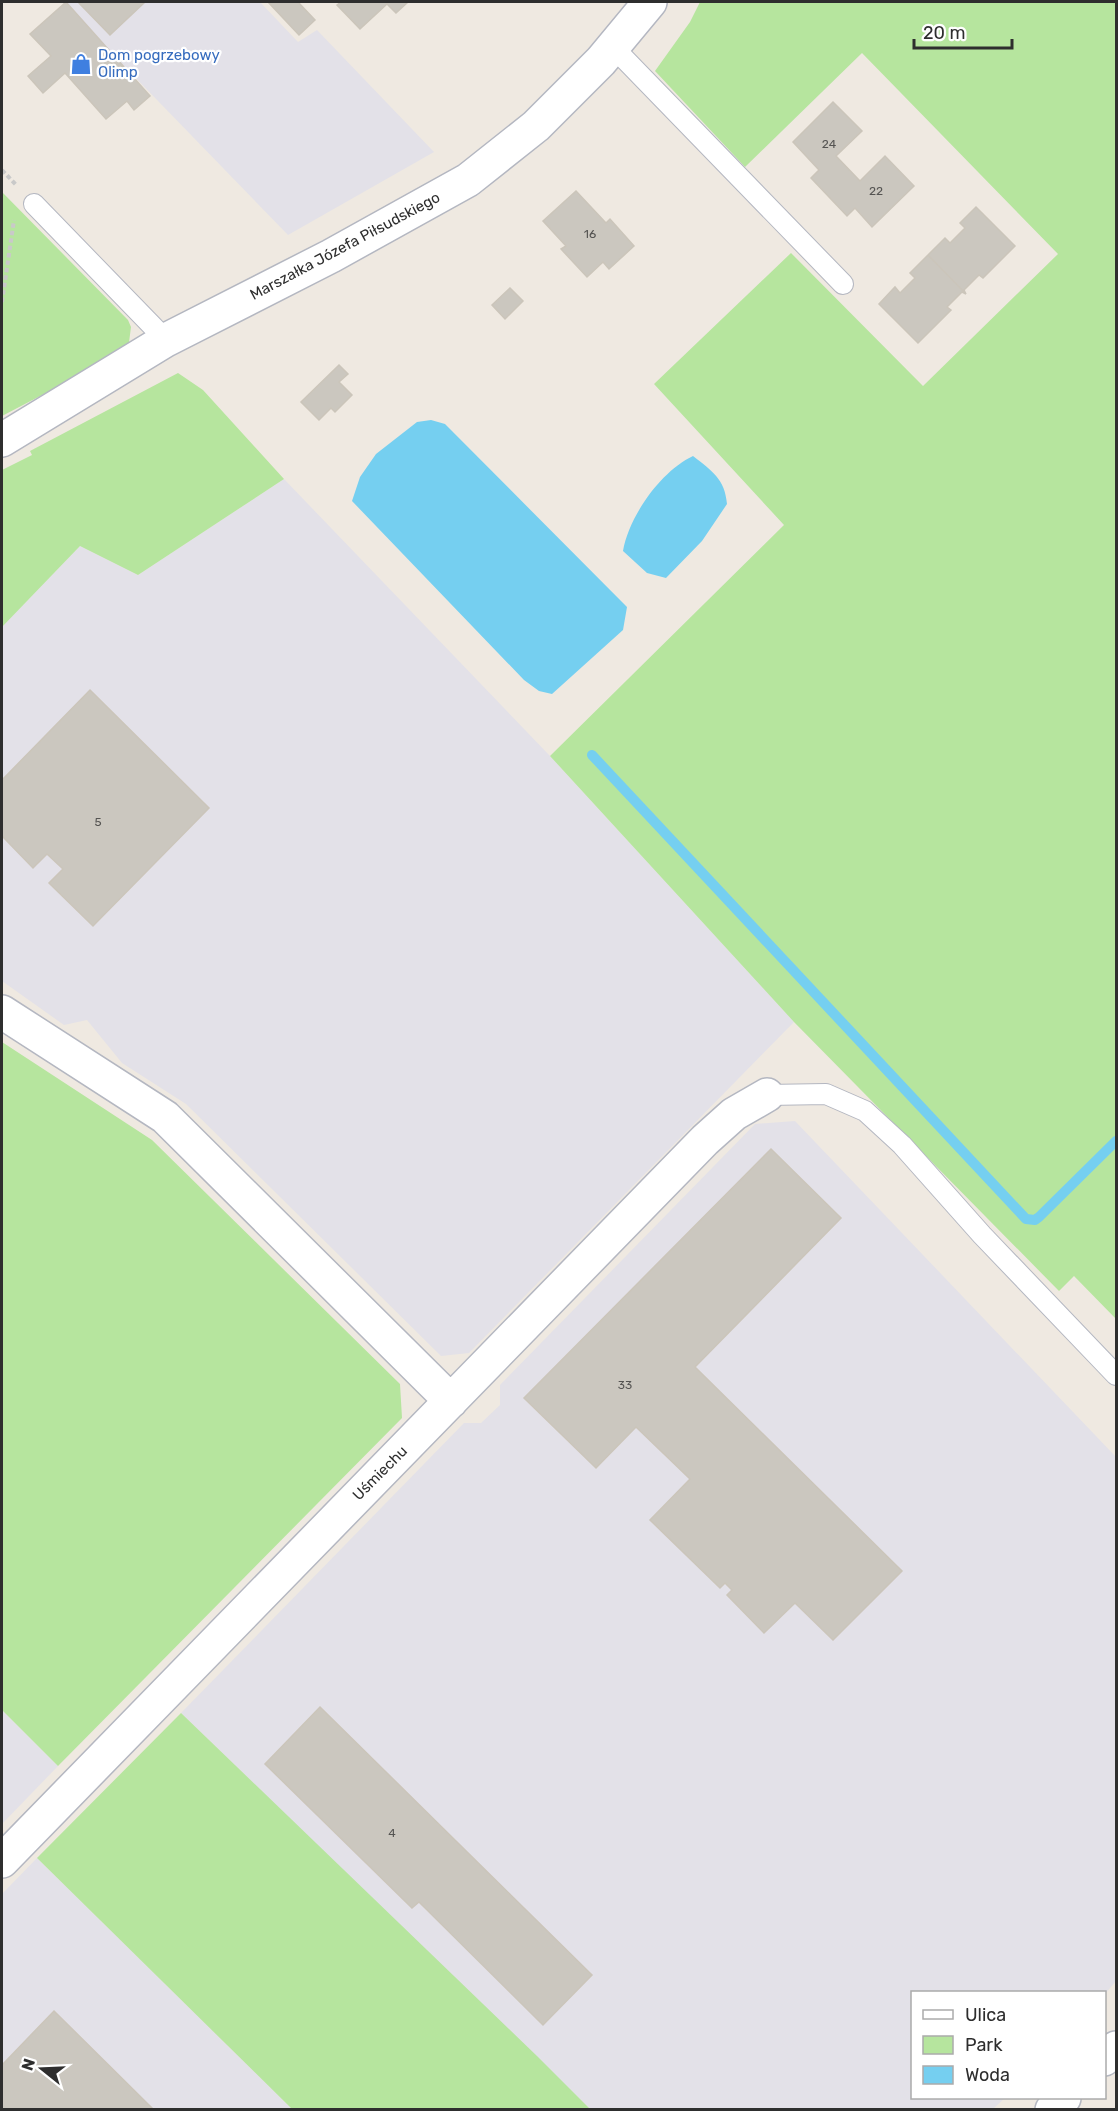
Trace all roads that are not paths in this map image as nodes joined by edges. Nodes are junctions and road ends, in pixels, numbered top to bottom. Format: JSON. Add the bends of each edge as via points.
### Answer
{"nodes":[{"id":1,"x":650,"y":2,"type":"edge"},
{"id":2,"x":613,"y":47,"type":"junction"},
{"id":3,"x":26,"y":208,"type":"road end"},
{"id":4,"x":843,"y":284,"type":"dead end"},
{"id":5,"x":166,"y":340,"type":"junction"},
{"id":6,"x":2,"y":440,"type":"edge"},
{"id":7,"x":2,"y":1012,"type":"edge"},
{"id":8,"x":767,"y":1095,"type":"joint"},
{"id":9,"x":1116,"y":1375,"type":"edge"},
{"id":10,"x":451,"y":1401,"type":"junction"},
{"id":11,"x":2,"y":1861,"type":"edge"}],
"edges":[{"from":1,"to":2,"type":"street","name":"Marszałka Józefa Piłsudskiego"},
{"from":2,"to":4,"type":"lane"},
{"from":2,"to":5,"type":"street","name":"Marszałka Józefa Piłsudskiego","via":[[536,126],[468,180],[331,256]]},
{"from":3,"to":5,"type":"lane"},
{"from":5,"to":6,"type":"street","name":"Marszałka Józefa Piłsudskiego"},
{"from":7,"to":10,"type":"street","via":[[165,1117]]},
{"from":8,"to":9,"type":"lane","via":[[826,1094],[866,1111]]},
{"from":8,"to":10,"type":"street","name":"Uśmiechu","via":[[734,1114],[705,1140]]},
{"from":10,"to":11,"type":"street","name":"Uśmiechu"}]}
